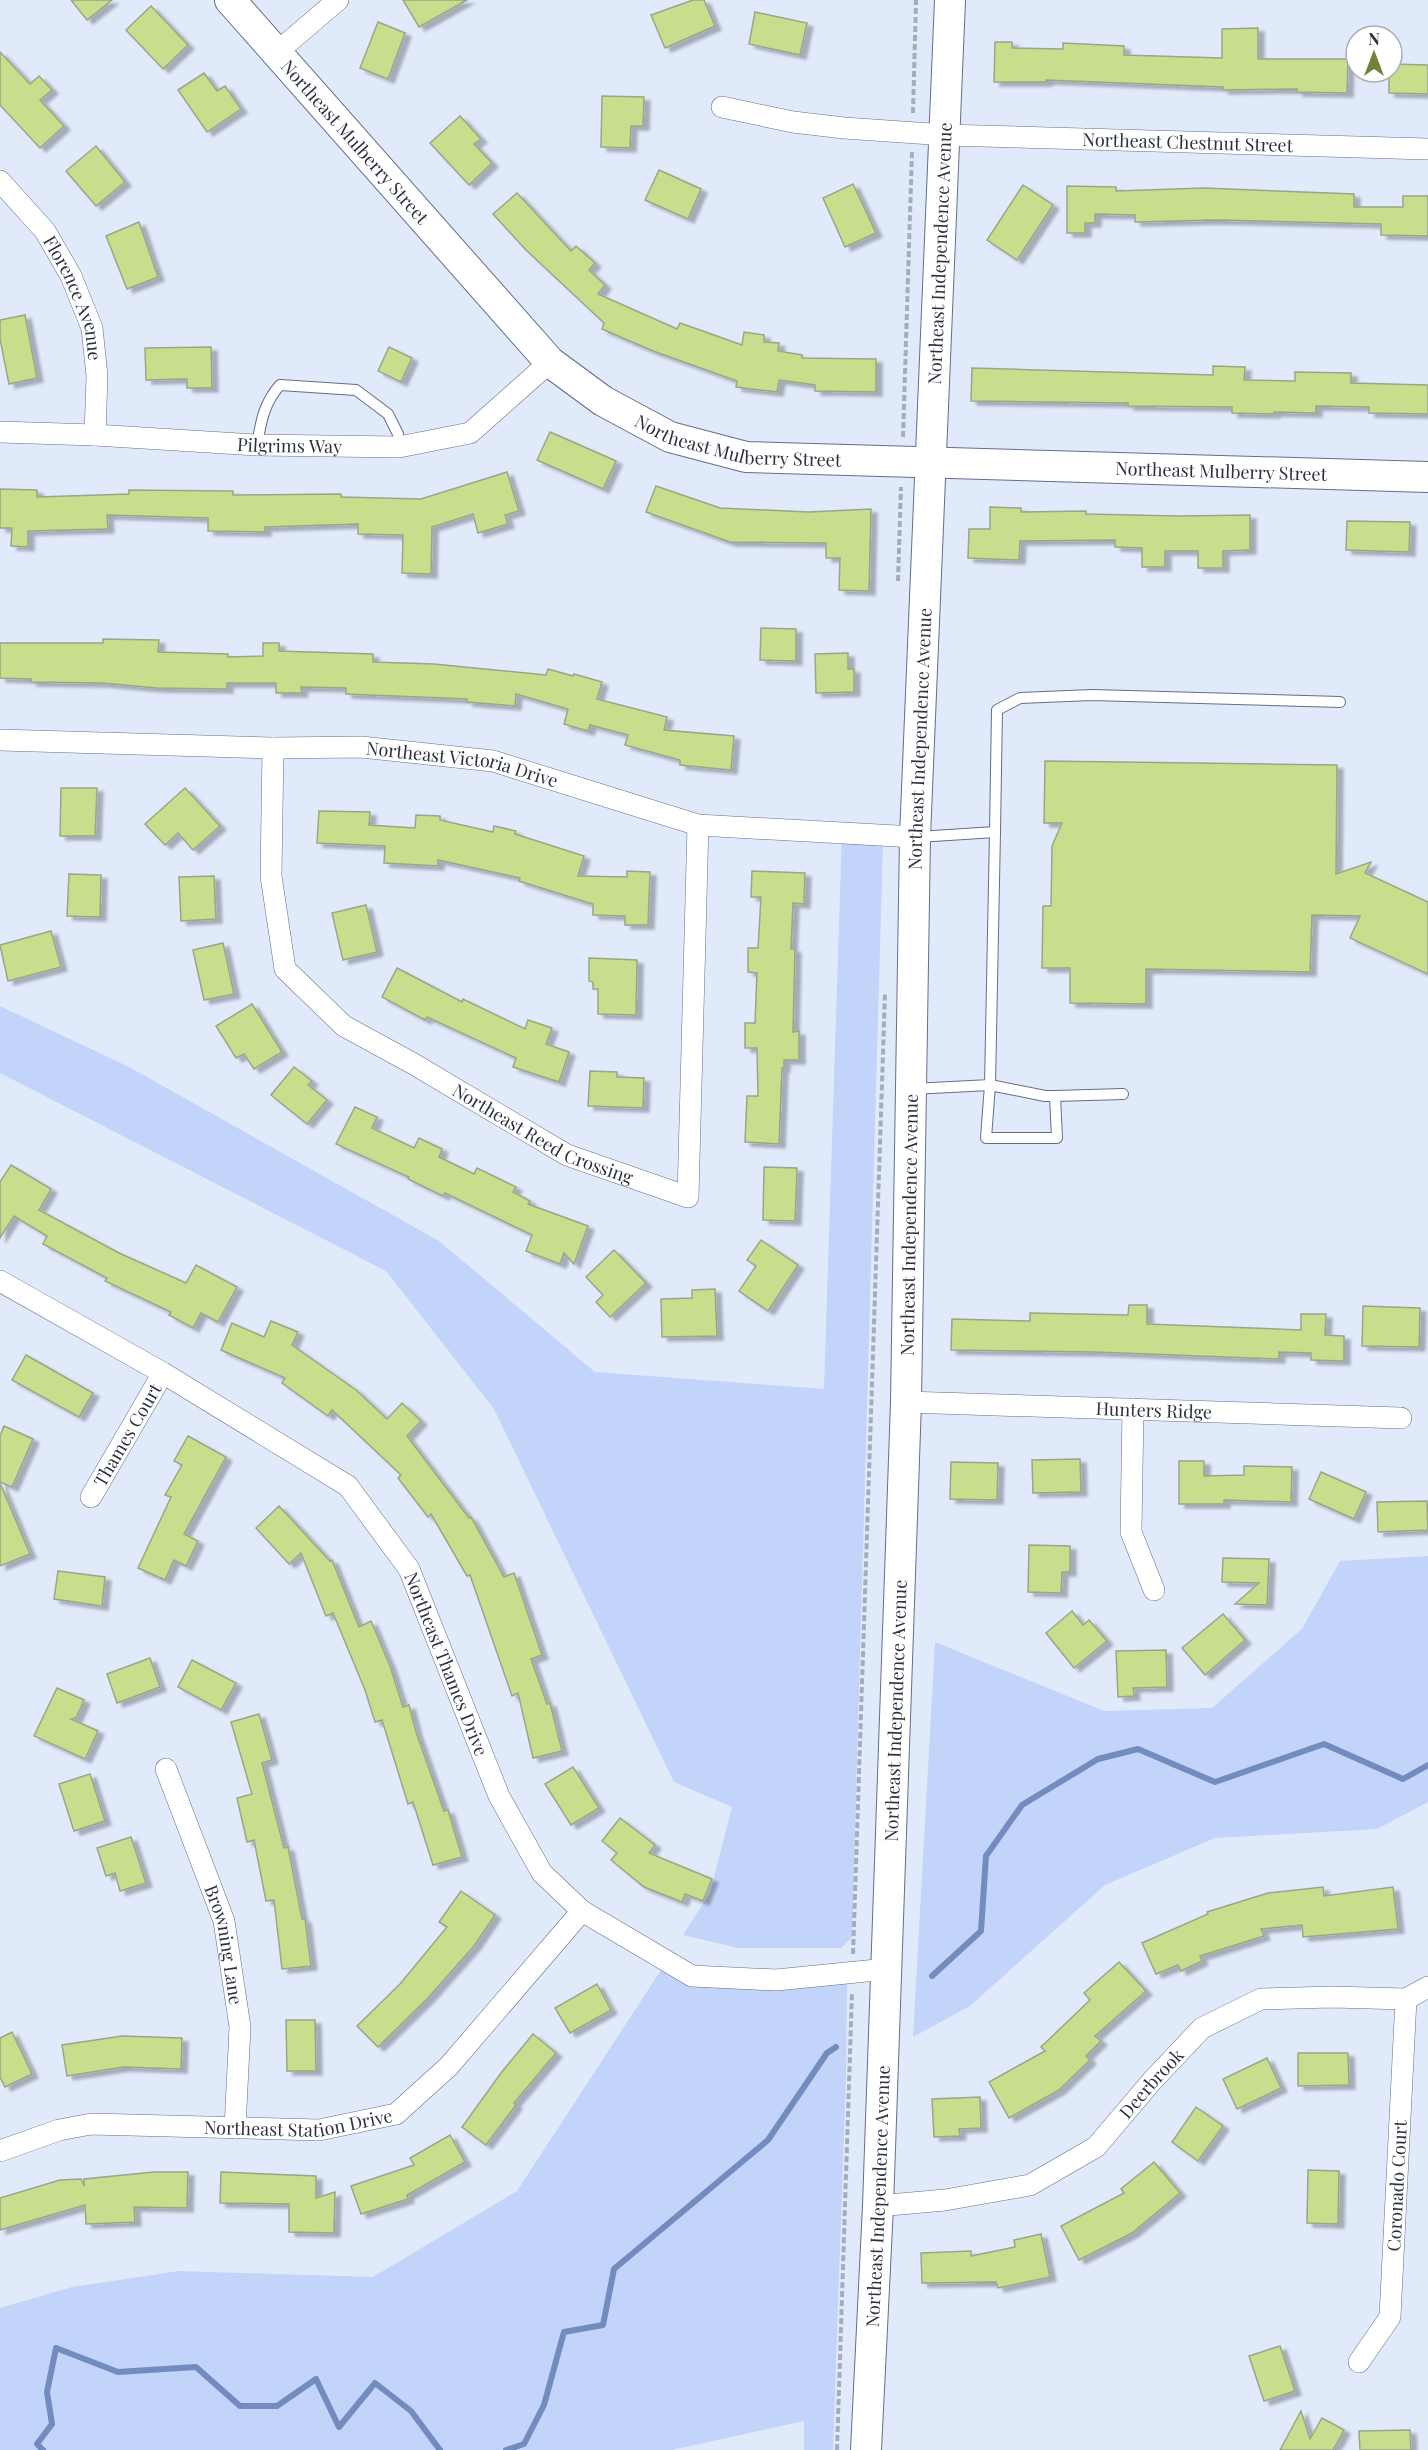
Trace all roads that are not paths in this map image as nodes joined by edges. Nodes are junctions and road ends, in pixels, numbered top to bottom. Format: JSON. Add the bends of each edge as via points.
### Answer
{"nodes":[{"id":1,"x":230,"y":0,"type":"edge"},
{"id":2,"x":338,"y":0,"type":"edge"},
{"id":3,"x":951,"y":0,"type":"edge"},
{"id":4,"x":276,"y":53,"type":"junction"},
{"id":5,"x":722,"y":107,"type":"dead end"},
{"id":6,"x":946,"y":135,"type":"junction"},
{"id":7,"x":1428,"y":149,"type":"edge"},
{"id":8,"x":0,"y":181,"type":"edge"},
{"id":9,"x":550,"y":362,"type":"junction"},
{"id":10,"x":0,"y":432,"type":"edge"},
{"id":11,"x":95,"y":435,"type":"junction"},
{"id":12,"x":257,"y":445,"type":"junction"},
{"id":13,"x":399,"y":447,"type":"junction"},
{"id":14,"x":916,"y":462,"type":"junction"},
{"id":15,"x":1428,"y":477,"type":"edge"},
{"id":16,"x":1340,"y":702,"type":"dead end"},
{"id":17,"x":0,"y":740,"type":"edge"},
{"id":18,"x":273,"y":748,"type":"junction"},
{"id":19,"x":698,"y":825,"type":"junction"},
{"id":20,"x":995,"y":832,"type":"junction"},
{"id":21,"x":915,"y":837,"type":"junction"},
{"id":22,"x":990,"y":1085,"type":"junction"},
{"id":23,"x":911,"y":1089,"type":"junction"},
{"id":24,"x":1123,"y":1094,"type":"dead end"},
{"id":25,"x":1055,"y":1096,"type":"junction"},
{"id":26,"x":0,"y":1281,"type":"edge"},
{"id":27,"x":163,"y":1373,"type":"junction"},
{"id":28,"x":906,"y":1402,"type":"junction"},
{"id":29,"x":1133,"y":1409,"type":"junction"},
{"id":30,"x":1401,"y":1418,"type":"dead end"},
{"id":31,"x":91,"y":1497,"type":"dead end"},
{"id":32,"x":1154,"y":1590,"type":"dead end"},
{"id":33,"x":166,"y":1769,"type":"dead end"},
{"id":34,"x":582,"y":1911,"type":"junction"},
{"id":35,"x":886,"y":1969,"type":"junction"},
{"id":36,"x":1428,"y":1987,"type":"edge"},
{"id":37,"x":1406,"y":1999,"type":"junction"},
{"id":38,"x":235,"y":2128,"type":"junction"},
{"id":39,"x":0,"y":2151,"type":"edge"},
{"id":40,"x":878,"y":2206,"type":"junction"},
{"id":41,"x":1359,"y":2362,"type":"dead end"},
{"id":42,"x":866,"y":2450,"type":"edge"}],
"edges":[{"from":1,"to":4,"type":"street","name":"Northeast Mulberry Street"},
{"from":2,"to":4,"type":"street"},
{"from":3,"to":6,"type":"street","name":"Northeast Independence Avenue"},
{"from":4,"to":9,"type":"street","name":"Northeast Mulberry Street"},
{"from":5,"to":6,"type":"street","name":"Northeast Chestnut Street","via":[[793,122]]},
{"from":6,"to":7,"type":"street","name":"Northeast Chestnut Street"},
{"from":6,"to":14,"type":"street","name":"Northeast Independence Avenue"},
{"from":8,"to":11,"type":"street","name":"Florence Avenue","via":[[45,231],[71,276],[92,328],[97,376]]},
{"from":9,"to":13,"type":"street","name":"Pilgrims Way","via":[[470,433]]},
{"from":9,"to":14,"type":"street","name":"Northeast Mulberry Street","via":[[603,401],[670,437],[746,457]]},
{"from":10,"to":11,"type":"street","name":"Pilgrims Way"},
{"from":11,"to":12,"type":"street","name":"Pilgrims Way"},
{"from":12,"to":13,"type":"street","name":"Pilgrims Way"},
{"from":12,"to":13,"type":"lane","via":[[262,416],[280,385],[356,390],[388,414],[398,434]]},
{"from":14,"to":15,"type":"street","name":"Northeast Mulberry Street"},
{"from":14,"to":21,"type":"street","name":"Northeast Independence Avenue"},
{"from":16,"to":20,"type":"lane","via":[[1092,695],[1020,698],[997,710]]},
{"from":17,"to":18,"type":"street","name":"Northeast Victoria Drive"},
{"from":18,"to":19,"type":"street","name":"Northeast Victoria Drive","via":[[361,747],[493,761]]},
{"from":18,"to":19,"type":"street","name":"Northeast Reed Crossing","via":[[271,876],[285,969],[344,1026],[567,1155],[688,1197]]},
{"from":19,"to":21,"type":"street","name":"Northeast Victoria Drive"},
{"from":20,"to":21,"type":"lane"},
{"from":20,"to":22,"type":"lane"},
{"from":21,"to":23,"type":"street","name":"Northeast Independence Avenue"},
{"from":22,"to":23,"type":"lane"},
{"from":22,"to":25,"type":"lane"},
{"from":22,"to":25,"type":"lane","via":[[986,1138],[1057,1138]]},
{"from":23,"to":28,"type":"street","name":"Northeast Independence Avenue"},
{"from":24,"to":25,"type":"lane"},
{"from":26,"to":27,"type":"street","name":"Northeast Thames Drive"},
{"from":27,"to":31,"type":"street","name":"Thames Court"},
{"from":27,"to":34,"type":"street","name":"Northeast Thames Drive","via":[[348,1486],[409,1569],[499,1796],[542,1874]]},
{"from":28,"to":29,"type":"street","name":"Hunters Ridge"},
{"from":28,"to":35,"type":"street","name":"Northeast Independence Avenue"},
{"from":29,"to":30,"type":"street","name":"Hunters Ridge"},
{"from":29,"to":32,"type":"street","via":[[1131,1532]]},
{"from":33,"to":38,"type":"street","name":"Browning Lane","via":[[224,1921],[240,2028]]},
{"from":34,"to":35,"type":"street","name":"Northeast Thames Drive","via":[[692,1976],[776,1980]]},
{"from":34,"to":38,"type":"street","name":"Northeast Station Drive","via":[[449,2066],[396,2114],[319,2130]]},
{"from":35,"to":40,"type":"street","name":"Northeast Independence Avenue"},
{"from":36,"to":37,"type":"street"},
{"from":37,"to":40,"type":"street","name":"Deerbrook","via":[[1261,1999],[1202,2028],[1096,2147],[1030,2185],[945,2200]]},
{"from":37,"to":41,"type":"street","name":"Coronado Court","via":[[1390,2317]]},
{"from":38,"to":39,"type":"street","name":"Northeast Station Drive","via":[[91,2124],[59,2130]]},
{"from":40,"to":42,"type":"street","name":"Northeast Independence Avenue"}]}
